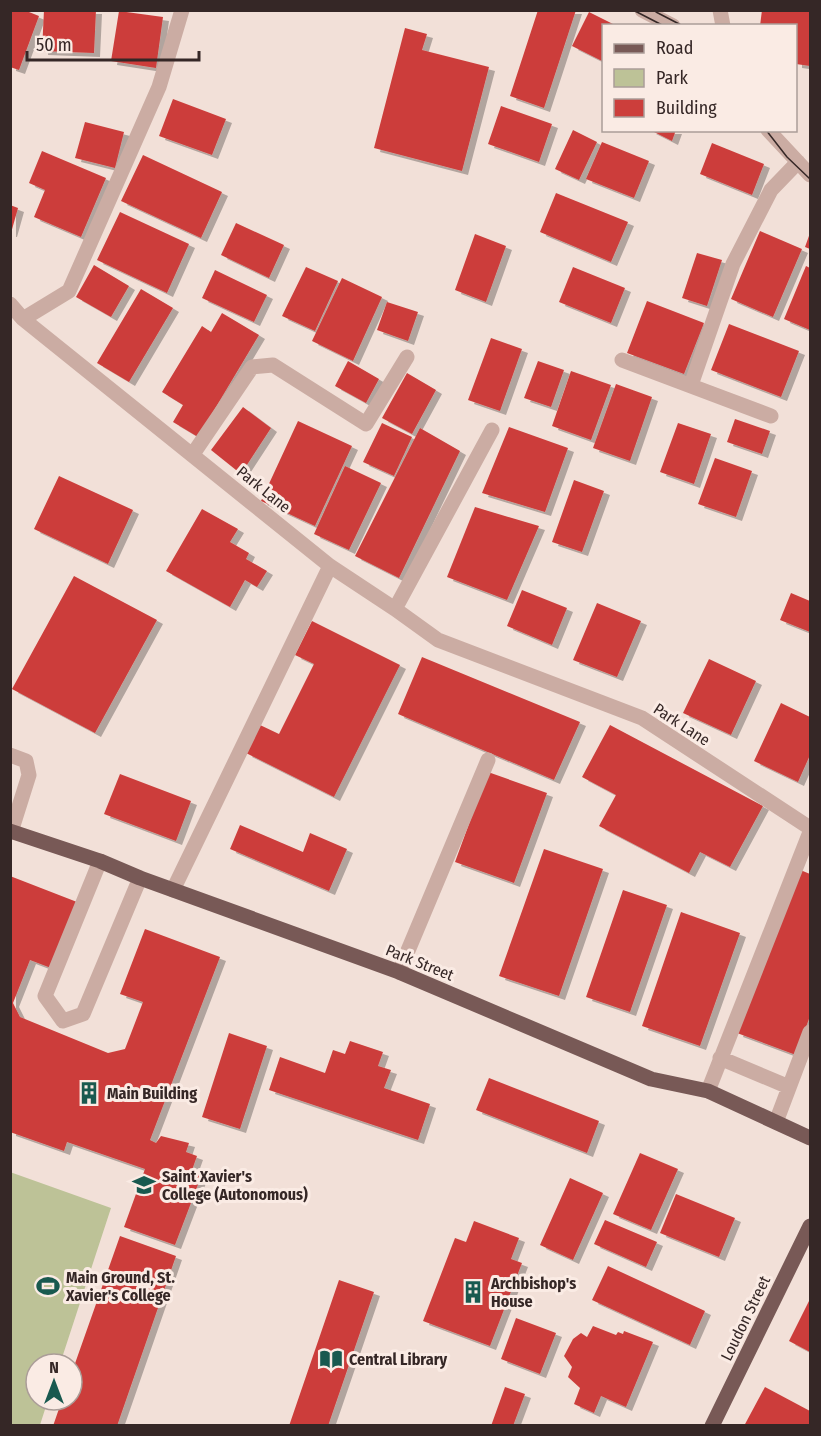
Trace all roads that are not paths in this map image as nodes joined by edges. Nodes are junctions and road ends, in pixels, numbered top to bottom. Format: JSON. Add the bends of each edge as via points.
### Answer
{"nodes":[{"id":1,"x":182,"y":10,"type":"edge"},
{"id":2,"x":642,"y":10,"type":"edge"},
{"id":3,"x":669,"y":24,"type":"edge"},
{"id":4,"x":770,"y":132,"type":"edge"},
{"id":5,"x":798,"y":162,"type":"junction"},
{"id":6,"x":810,"y":175,"type":"edge"},
{"id":7,"x":10,"y":304,"type":"edge"},
{"id":8,"x":23,"y":319,"type":"junction"},
{"id":9,"x":407,"y":357,"type":"dead end"},
{"id":10,"x":622,"y":360,"type":"dead end"},
{"id":11,"x":691,"y":385,"type":"junction"},
{"id":12,"x":771,"y":416,"type":"dead end"},
{"id":13,"x":492,"y":430,"type":"dead end"},
{"id":14,"x":193,"y":454,"type":"junction"},
{"id":15,"x":330,"y":566,"type":"junction"},
{"id":16,"x":395,"y":609,"type":"junction"},
{"id":17,"x":10,"y":755,"type":"edge"},
{"id":18,"x":488,"y":760,"type":"dead end"},
{"id":19,"x":810,"y":830,"type":"edge"},
{"id":20,"x":11,"y":832,"type":"edge"},
{"id":21,"x":100,"y":861,"type":"junction"},
{"id":22,"x":805,"y":861,"type":"edge"},
{"id":23,"x":140,"y":878,"type":"junction"},
{"id":24,"x":173,"y":890,"type":"junction"},
{"id":25,"x":399,"y":972,"type":"junction"},
{"id":26,"x":810,"y":1032,"type":"edge"},
{"id":27,"x":720,"y":1058,"type":"junction"},
{"id":28,"x":789,"y":1087,"type":"junction"},
{"id":29,"x":708,"y":1091,"type":"junction"},
{"id":30,"x":776,"y":1122,"type":"junction"},
{"id":31,"x":810,"y":1138,"type":"edge"},
{"id":32,"x":810,"y":1226,"type":"edge"},
{"id":33,"x":712,"y":1425,"type":"edge"}],
"edges":[{"from":1,"to":8,"type":"street","via":[[159,87],[69,291]]},
{"from":2,"to":3,"type":"street"},
{"from":4,"to":5,"type":"street"},
{"from":5,"to":6,"type":"street"},
{"from":5,"to":11,"type":"street","via":[[771,190],[733,264]]},
{"from":7,"to":8,"type":"street","name":"Park Lane"},
{"from":8,"to":14,"type":"street","name":"Park Lane"},
{"from":9,"to":14,"type":"street","via":[[366,424],[273,365],[252,367]]},
{"from":10,"to":11,"type":"street"},
{"from":11,"to":12,"type":"street"},
{"from":13,"to":16,"type":"street"},
{"from":14,"to":15,"type":"street","name":"Park Lane"},
{"from":15,"to":16,"type":"street","name":"Park Lane"},
{"from":15,"to":24,"type":"street"},
{"from":16,"to":19,"type":"street","name":"Park Lane","via":[[438,640],[642,718]]},
{"from":17,"to":20,"type":"street","via":[[26,761],[29,775]]},
{"from":18,"to":25,"type":"street"},
{"from":19,"to":22,"type":"street"},
{"from":20,"to":21,"type":"main road","name":"Park Street"},
{"from":21,"to":23,"type":"main road","name":"Park Street"},
{"from":21,"to":23,"type":"street","via":[[45,996],[63,1021],[83,1014]]},
{"from":22,"to":27,"type":"street"},
{"from":23,"to":24,"type":"main road","name":"Park Street"},
{"from":24,"to":25,"type":"main road","name":"Park Street"},
{"from":25,"to":29,"type":"main road","name":"Park Street","via":[[651,1079]]},
{"from":26,"to":28,"type":"street"},
{"from":27,"to":28,"type":"street"},
{"from":27,"to":29,"type":"street"},
{"from":28,"to":30,"type":"street"},
{"from":29,"to":30,"type":"main road","name":"Park Street"},
{"from":30,"to":31,"type":"main road","name":"Park Street"},
{"from":32,"to":33,"type":"main road","name":"Loudon Street"}]}
